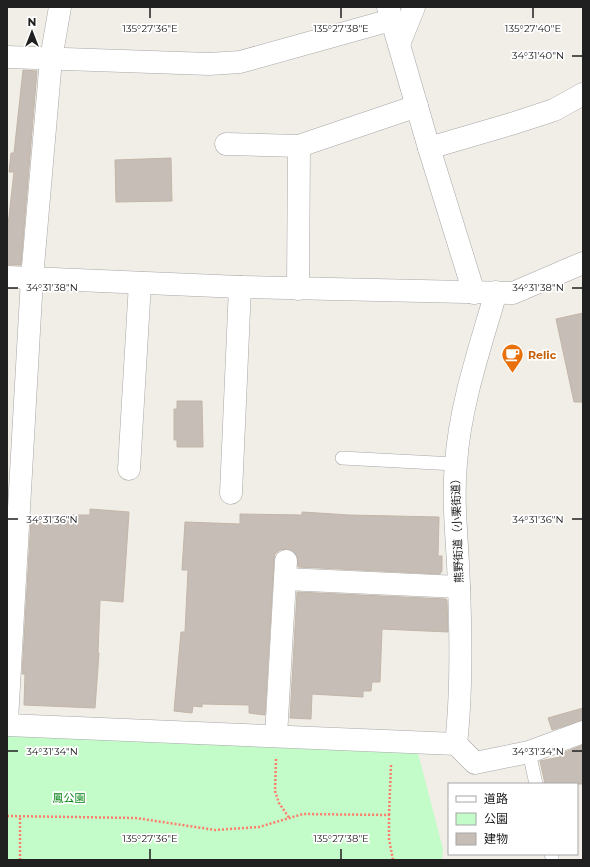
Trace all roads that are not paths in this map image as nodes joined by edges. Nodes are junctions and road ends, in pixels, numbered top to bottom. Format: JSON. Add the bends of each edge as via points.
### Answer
{"nodes":[{"id":1,"x":60,"y":7,"type":"edge"},
{"id":2,"x":414,"y":7,"type":"edge"},
{"id":3,"x":390,"y":13,"type":"edge"},
{"id":4,"x":399,"y":44,"type":"junction"},
{"id":5,"x":7,"y":57,"type":"edge"},
{"id":6,"x":51,"y":59,"type":"junction"},
{"id":7,"x":583,"y":94,"type":"edge"},
{"id":8,"x":417,"y":106,"type":"junction"},
{"id":9,"x":226,"y":144,"type":"dead end"},
{"id":10,"x":299,"y":146,"type":"junction"},
{"id":11,"x":429,"y":148,"type":"junction"},
{"id":12,"x":583,"y":263,"type":"edge"},
{"id":13,"x":7,"y":277,"type":"edge"},
{"id":14,"x":32,"y":278,"type":"junction"},
{"id":15,"x":140,"y":283,"type":"junction"},
{"id":16,"x":240,"y":287,"type":"junction"},
{"id":17,"x":298,"y":289,"type":"junction"},
{"id":18,"x":485,"y":293,"type":"junction"},
{"id":19,"x":342,"y":458,"type":"dead end"},
{"id":20,"x":456,"y":464,"type":"junction"},
{"id":21,"x":129,"y":469,"type":"dead end"},
{"id":22,"x":232,"y":492,"type":"dead end"},
{"id":23,"x":459,"y":587,"type":"junction"},
{"id":24,"x":7,"y":721,"type":"edge"},
{"id":25,"x":7,"y":725,"type":"edge"},
{"id":26,"x":583,"y":732,"type":"edge"},
{"id":27,"x":276,"y":736,"type":"junction"},
{"id":28,"x":456,"y":744,"type":"junction"},
{"id":29,"x":529,"y":752,"type":"junction"},
{"id":30,"x":536,"y":783,"type":"edge"}],
"edges":[{"from":1,"to":6,"type":"street"},
{"from":2,"to":4,"type":"street"},
{"from":3,"to":4,"type":"street"},
{"from":3,"to":6,"type":"street","via":[[240,62],[209,64]]},
{"from":4,"to":8,"type":"street"},
{"from":5,"to":6,"type":"street"},
{"from":6,"to":14,"type":"street"},
{"from":7,"to":11,"type":"street","via":[[554,110]]},
{"from":8,"to":10,"type":"street"},
{"from":8,"to":11,"type":"street"},
{"from":9,"to":10,"type":"street"},
{"from":10,"to":17,"type":"street"},
{"from":11,"to":18,"type":"street"},
{"from":12,"to":18,"type":"street","via":[[513,293]]},
{"from":13,"to":14,"type":"street"},
{"from":14,"to":15,"type":"street"},
{"from":14,"to":24,"type":"street"},
{"from":15,"to":16,"type":"street"},
{"from":15,"to":21,"type":"street"},
{"from":16,"to":17,"type":"street"},
{"from":16,"to":22,"type":"street"},
{"from":17,"to":18,"type":"street"},
{"from":18,"to":20,"type":"street","name":"熊野街道（小栗街道）","via":[[460,425]]},
{"from":19,"to":20,"type":"lane"},
{"from":20,"to":23,"type":"street","name":"熊野街道（小栗街道）","via":[[455,508]]},
{"from":23,"to":27,"type":"street","via":[[285,570]]},
{"from":23,"to":28,"type":"street","name":"熊野街道（小栗街道）","via":[[460,709]]},
{"from":25,"to":27,"type":"street"},
{"from":26,"to":29,"type":"street"},
{"from":27,"to":28,"type":"street"},
{"from":28,"to":29,"type":"street","via":[[475,763]]},
{"from":29,"to":30,"type":"lane"}]}
